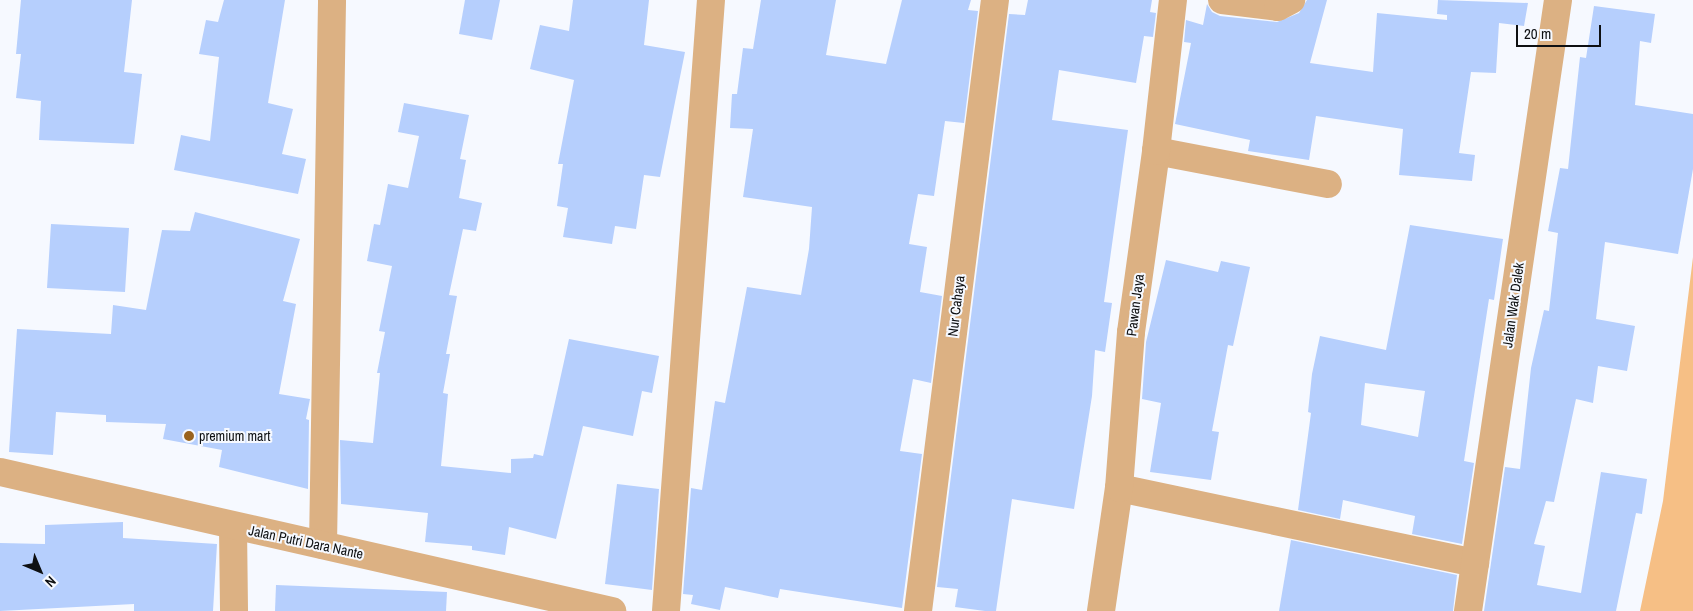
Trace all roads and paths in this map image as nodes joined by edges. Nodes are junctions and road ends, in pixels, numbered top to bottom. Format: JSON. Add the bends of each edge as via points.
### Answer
{"nodes":[{"id":1,"x":332,"y":0,"type":"edge"},
{"id":2,"x":712,"y":0,"type":"edge"},
{"id":3,"x":995,"y":0,"type":"edge"},
{"id":4,"x":1172,"y":0,"type":"edge"},
{"id":5,"x":1222,"y":0,"type":"edge"},
{"id":6,"x":1291,"y":0,"type":"edge"},
{"id":7,"x":1558,"y":0,"type":"edge"},
{"id":8,"x":1156,"y":151,"type":"junction"},
{"id":9,"x":1328,"y":184,"type":"dead end"},
{"id":10,"x":0,"y":472,"type":"edge"},
{"id":11,"x":1119,"y":488,"type":"junction"},
{"id":12,"x":233,"y":527,"type":"junction"},
{"id":13,"x":323,"y":545,"type":"junction"},
{"id":14,"x":1475,"y":563,"type":"junction"},
{"id":15,"x":603,"y":610,"type":"edge"},
{"id":16,"x":234,"y":611,"type":"edge"},
{"id":17,"x":666,"y":611,"type":"edge"},
{"id":18,"x":918,"y":611,"type":"edge"},
{"id":19,"x":1101,"y":611,"type":"edge"},
{"id":20,"x":1468,"y":611,"type":"edge"}],
"edges":[{"from":1,"to":13,"type":"street"},
{"from":2,"to":17,"type":"street"},
{"from":3,"to":18,"type":"street","name":"Nur Cahaya"},
{"from":4,"to":8,"type":"street","name":"Pawan Jaya"},
{"from":5,"to":6,"type":"street","via":[[1278,7]]},
{"from":7,"to":14,"type":"street","name":"Jalan Wak Dalek"},
{"from":8,"to":9,"type":"street"},
{"from":8,"to":11,"type":"street","name":"Pawan Jaya","via":[[1131,332]]},
{"from":10,"to":12,"type":"street","name":"Jalan Putri Dara Nante"},
{"from":11,"to":14,"type":"street"},
{"from":11,"to":19,"type":"street","name":"Pawan Jaya"},
{"from":12,"to":13,"type":"street","name":"Jalan Putri Dara Nante"},
{"from":12,"to":16,"type":"street"},
{"from":13,"to":15,"type":"street","name":"Jalan Putri Dara Nante"},
{"from":14,"to":20,"type":"street","name":"Jalan Wak Dalek"}]}
